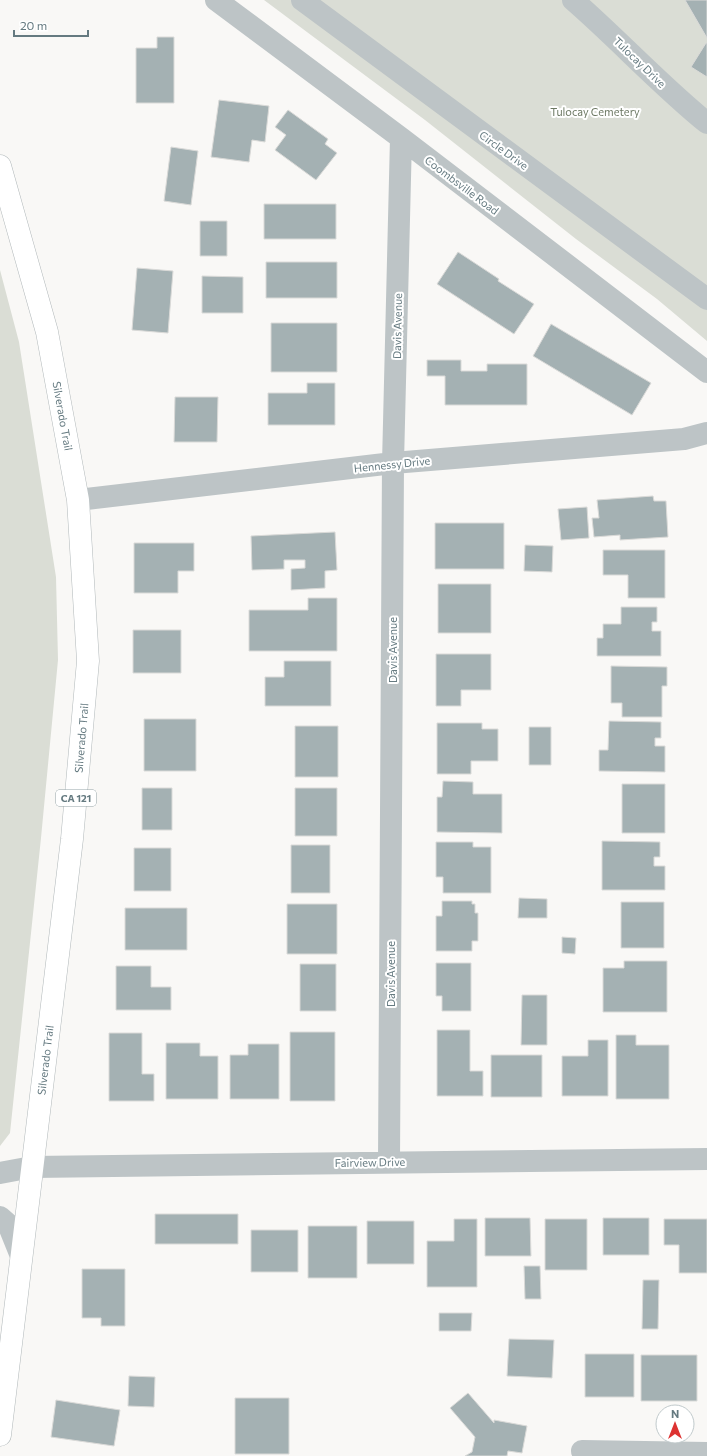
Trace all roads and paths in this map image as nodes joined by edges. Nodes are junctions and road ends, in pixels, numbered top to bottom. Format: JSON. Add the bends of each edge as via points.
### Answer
{"nodes":[{"id":1,"x":216,"y":0,"type":"edge"},
{"id":2,"x":302,"y":0,"type":"edge"},
{"id":3,"x":573,"y":0,"type":"edge"},
{"id":4,"x":707,"y":123,"type":"edge"},
{"id":5,"x":401,"y":138,"type":"junction"},
{"id":6,"x":0,"y":166,"type":"edge"},
{"id":7,"x":707,"y":299,"type":"edge"},
{"id":8,"x":707,"y":372,"type":"edge"},
{"id":9,"x":707,"y":433,"type":"edge"},
{"id":10,"x":393,"y":463,"type":"junction"},
{"id":11,"x":78,"y":500,"type":"junction"},
{"id":12,"x":707,"y":1159,"type":"edge"},
{"id":13,"x":389,"y":1162,"type":"junction"},
{"id":14,"x":32,"y":1167,"type":"junction"},
{"id":15,"x":0,"y":1173,"type":"edge"},
{"id":16,"x":0,"y":1217,"type":"edge"},
{"id":17,"x":21,"y":1256,"type":"junction"},
{"id":18,"x":0,"y":1435,"type":"edge"},
{"id":19,"x":582,"y":1451,"type":"dead end"},
{"id":20,"x":707,"y":1453,"type":"edge"}],
"edges":[{"from":1,"to":5,"type":"street","name":"Coombsville Road"},
{"from":2,"to":7,"type":"street","name":"Circle Drive"},
{"from":3,"to":4,"type":"street","name":"Tulocay Drive"},
{"from":5,"to":8,"type":"street","name":"Coombsville Road"},
{"from":5,"to":10,"type":"street","name":"Davis Avenue"},
{"from":6,"to":11,"type":"main road","name":"Silverado Trail","number":"CA 121","via":[[47,332]]},
{"from":9,"to":10,"type":"street","name":"Hennessy Drive","via":[[684,439]]},
{"from":10,"to":11,"type":"street","name":"Hennessy Drive"},
{"from":10,"to":13,"type":"street","name":"Davis Avenue"},
{"from":11,"to":14,"type":"main road","name":"Silverado Trail","number":"CA 121","via":[[88,662],[72,839]]},
{"from":12,"to":13,"type":"street","name":"Fairview Drive"},
{"from":13,"to":14,"type":"street","name":"Fairview Drive"},
{"from":14,"to":15,"type":"street","name":"Fairview Drive"},
{"from":14,"to":17,"type":"main road","name":"Silverado Trail","number":"CA 121"},
{"from":16,"to":17,"type":"street","via":[[8,1224]]},
{"from":17,"to":18,"type":"main road","name":"Silverado Trail","number":"CA 121"},
{"from":19,"to":20,"type":"street"}]}
